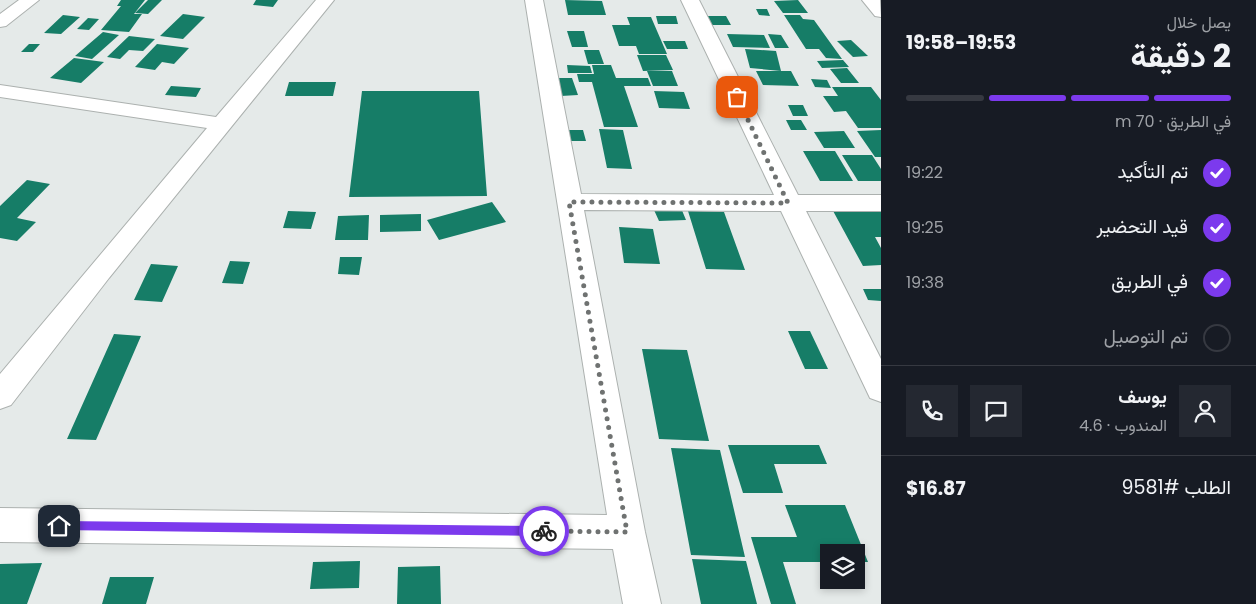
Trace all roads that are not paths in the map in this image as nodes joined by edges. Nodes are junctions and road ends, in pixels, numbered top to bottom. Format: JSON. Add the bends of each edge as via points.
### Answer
{"nodes":[{"id":1,"x":30,"y":0,"type":"edge"},
{"id":2,"x":325,"y":0,"type":"edge"},
{"id":3,"x":534,"y":0,"type":"edge"},
{"id":4,"x":690,"y":0,"type":"edge"},
{"id":5,"x":871,"y":0,"type":"edge"},
{"id":6,"x":881,"y":12,"type":"edge"},
{"id":7,"x":0,"y":22,"type":"edge"},
{"id":8,"x":0,"y":91,"type":"edge"},
{"id":9,"x":223,"y":124,"type":"junction"},
{"id":10,"x":569,"y":202,"type":"junction"},
{"id":11,"x":788,"y":203,"type":"junction"},
{"id":12,"x":881,"y":203,"type":"edge"},
{"id":13,"x":881,"y":389,"type":"edge"},
{"id":14,"x":0,"y":396,"type":"edge"},
{"id":15,"x":0,"y":525,"type":"edge"},
{"id":16,"x":627,"y":532,"type":"junction"},
{"id":17,"x":642,"y":604,"type":"edge"}],
"edges":[{"from":1,"to":7,"type":"street"},
{"from":2,"to":9,"type":"street"},
{"from":3,"to":10,"type":"street"},
{"from":4,"to":11,"type":"street"},
{"from":5,"to":6,"type":"street"},
{"from":8,"to":9,"type":"street"},
{"from":9,"to":14,"type":"street"},
{"from":10,"to":11,"type":"street"},
{"from":10,"to":16,"type":"street"},
{"from":11,"to":12,"type":"street"},
{"from":11,"to":13,"type":"street"},
{"from":15,"to":16,"type":"street"},
{"from":16,"to":17,"type":"street"}]}
